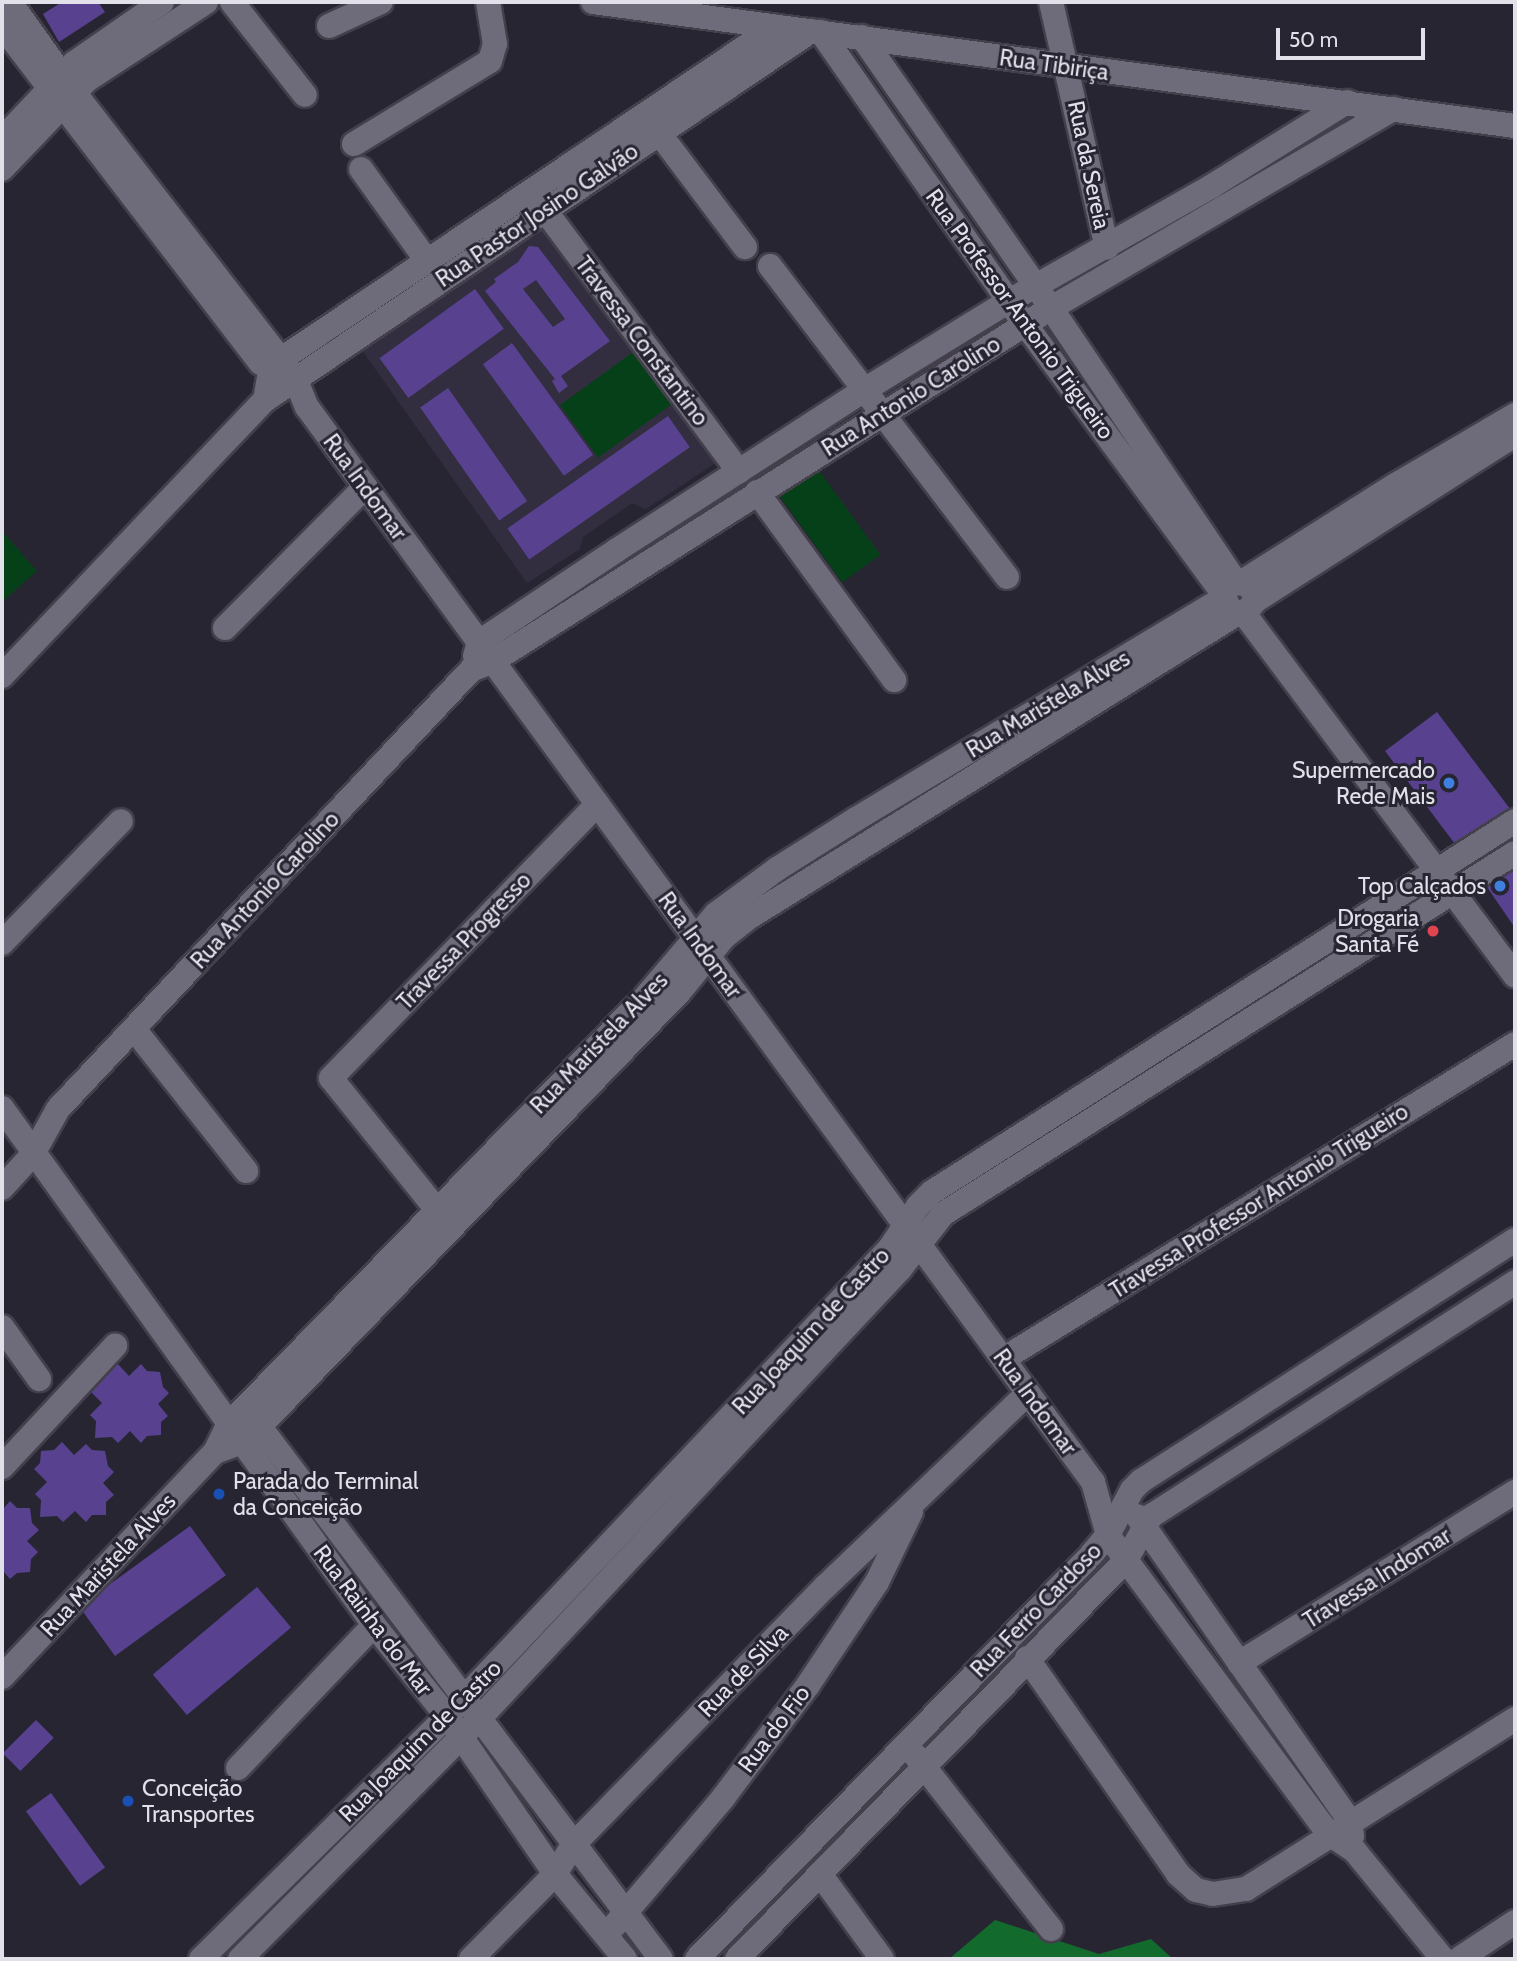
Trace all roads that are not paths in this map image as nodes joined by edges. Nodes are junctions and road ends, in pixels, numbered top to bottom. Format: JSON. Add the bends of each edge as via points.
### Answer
{"nodes":[{"id":1,"x":10,"y":2,"type":"edge"},
{"id":2,"x":162,"y":2,"type":"edge"},
{"id":3,"x":206,"y":2,"type":"edge"},
{"id":4,"x":232,"y":2,"type":"edge"},
{"id":5,"x":381,"y":2,"type":"edge"},
{"id":6,"x":488,"y":2,"type":"edge"},
{"id":7,"x":593,"y":2,"type":"edge"},
{"id":8,"x":1051,"y":2,"type":"edge"},
{"id":9,"x":2,"y":26,"type":"edge"},
{"id":10,"x":329,"y":26,"type":"dead end"},
{"id":11,"x":775,"y":27,"type":"junction"},
{"id":12,"x":816,"y":31,"type":"junction"},
{"id":13,"x":862,"y":37,"type":"junction"},
{"id":14,"x":1068,"y":68,"type":"junction"},
{"id":15,"x":62,"y":90,"type":"junction"},
{"id":16,"x":304,"y":94,"type":"dead end"},
{"id":17,"x":1347,"y":102,"type":"junction"},
{"id":18,"x":1393,"y":109,"type":"junction"},
{"id":19,"x":1515,"y":126,"type":"edge"},
{"id":20,"x":659,"y":133,"type":"junction"},
{"id":21,"x":2,"y":139,"type":"edge"},
{"id":22,"x":354,"y":144,"type":"dead end"},
{"id":23,"x":2,"y":169,"type":"edge"},
{"id":24,"x":361,"y":169,"type":"dead end"},
{"id":25,"x":544,"y":209,"type":"junction"},
{"id":26,"x":745,"y":247,"type":"dead end"},
{"id":27,"x":1107,"y":247,"type":"junction"},
{"id":28,"x":427,"y":261,"type":"junction"},
{"id":29,"x":770,"y":266,"type":"dead end"},
{"id":30,"x":1036,"y":286,"type":"junction"},
{"id":31,"x":1009,"y":302,"type":"junction"},
{"id":32,"x":1051,"y":308,"type":"junction"},
{"id":33,"x":1025,"y":324,"type":"junction"},
{"id":34,"x":278,"y":380,"type":"junction"},
{"id":35,"x":866,"y":390,"type":"junction"},
{"id":36,"x":884,"y":413,"type":"junction"},
{"id":37,"x":1515,"y":415,"type":"edge"},
{"id":38,"x":1515,"y":435,"type":"edge"},
{"id":39,"x":739,"y":472,"type":"junction"},
{"id":40,"x":365,"y":487,"type":"junction"},
{"id":41,"x":757,"y":492,"type":"junction"},
{"id":42,"x":617,"y":550,"type":"junction"},
{"id":43,"x":633,"y":571,"type":"junction"},
{"id":44,"x":1007,"y":577,"type":"dead end"},
{"id":45,"x":1239,"y":599,"type":"junction"},
{"id":46,"x":225,"y":628,"type":"dead end"},
{"id":47,"x":481,"y":658,"type":"junction"},
{"id":48,"x":2,"y":676,"type":"edge"},
{"id":49,"x":894,"y":680,"type":"dead end"},
{"id":50,"x":597,"y":804,"type":"junction"},
{"id":51,"x":121,"y":821,"type":"dead end"},
{"id":52,"x":1515,"y":821,"type":"edge"},
{"id":53,"x":1515,"y":853,"type":"edge"},
{"id":54,"x":1436,"y":870,"type":"junction"},
{"id":55,"x":1452,"y":891,"type":"junction"},
{"id":56,"x":2,"y":943,"type":"edge"},
{"id":57,"x":702,"y":947,"type":"junction"},
{"id":58,"x":1515,"y":975,"type":"edge"},
{"id":59,"x":134,"y":1029,"type":"junction"},
{"id":60,"x":1515,"y":1044,"type":"edge"},
{"id":61,"x":58,"y":1109,"type":"junction"},
{"id":62,"x":7,"y":1127,"type":"edge"},
{"id":63,"x":33,"y":1154,"type":"junction"},
{"id":64,"x":246,"y":1171,"type":"dead end"},
{"id":65,"x":2,"y":1188,"type":"edge"},
{"id":66,"x":437,"y":1210,"type":"junction"},
{"id":67,"x":912,"y":1235,"type":"junction"},
{"id":68,"x":1515,"y":1240,"type":"edge"},
{"id":69,"x":1515,"y":1282,"type":"edge"},
{"id":70,"x":2,"y":1326,"type":"edge"},
{"id":71,"x":115,"y":1346,"type":"dead end"},
{"id":72,"x":1003,"y":1359,"type":"junction"},
{"id":73,"x":39,"y":1379,"type":"dead end"},
{"id":74,"x":1028,"y":1393,"type":"junction"},
{"id":75,"x":1261,"y":1404,"type":"junction"},
{"id":76,"x":244,"y":1425,"type":"junction"},
{"id":77,"x":1280,"y":1432,"type":"junction"},
{"id":78,"x":1199,"y":1444,"type":"junction"},
{"id":79,"x":2,"y":1467,"type":"edge"},
{"id":80,"x":1217,"y":1472,"type":"junction"},
{"id":81,"x":1093,"y":1482,"type":"junction"},
{"id":82,"x":1515,"y":1492,"type":"edge"},
{"id":83,"x":1126,"y":1499,"type":"junction"},
{"id":84,"x":913,"y":1505,"type":"junction"},
{"id":85,"x":1143,"y":1525,"type":"junction"},
{"id":86,"x":1108,"y":1535,"type":"junction"},
{"id":87,"x":1126,"y":1560,"type":"junction"},
{"id":88,"x":374,"y":1625,"type":"junction"},
{"id":89,"x":1027,"y":1658,"type":"junction"},
{"id":90,"x":1239,"y":1663,"type":"junction"},
{"id":91,"x":2,"y":1677,"type":"edge"},
{"id":92,"x":455,"y":1707,"type":"junction"},
{"id":93,"x":1515,"y":1719,"type":"edge"},
{"id":94,"x":470,"y":1728,"type":"junction"},
{"id":95,"x":906,"y":1744,"type":"junction"},
{"id":96,"x":924,"y":1767,"type":"junction"},
{"id":97,"x":238,"y":1768,"type":"dead end"},
{"id":98,"x":1350,"y":1821,"type":"junction"},
{"id":99,"x":1329,"y":1834,"type":"junction"},
{"id":100,"x":574,"y":1844,"type":"junction"},
{"id":101,"x":1354,"y":1850,"type":"junction"},
{"id":102,"x":555,"y":1874,"type":"junction"},
{"id":103,"x":820,"y":1874,"type":"junction"},
{"id":104,"x":626,"y":1913,"type":"junction"},
{"id":105,"x":1515,"y":1922,"type":"edge"},
{"id":106,"x":1051,"y":1929,"type":"dead end"},
{"id":107,"x":606,"y":1934,"type":"junction"},
{"id":108,"x":201,"y":1959,"type":"edge"},
{"id":109,"x":240,"y":1959,"type":"edge"},
{"id":110,"x":471,"y":1959,"type":"edge"},
{"id":111,"x":625,"y":1959,"type":"edge"},
{"id":112,"x":661,"y":1959,"type":"edge"},
{"id":113,"x":696,"y":1959,"type":"edge"},
{"id":114,"x":737,"y":1959,"type":"edge"},
{"id":115,"x":882,"y":1959,"type":"edge"},
{"id":116,"x":1443,"y":1959,"type":"edge"},
{"id":117,"x":1459,"y":1959,"type":"edge"}],
"edges":[{"from":1,"to":15,"type":"street","name":"Rua Indomar"},
{"from":2,"to":15,"type":"street","via":[[86,53]]},
{"from":3,"to":15,"type":"street"},
{"from":4,"to":16,"type":"street"},
{"from":5,"to":10,"type":"street"},
{"from":6,"to":22,"type":"street","via":[[495,44],[490,61]]},
{"from":7,"to":11,"type":"street","name":"Rua Tibiriça"},
{"from":8,"to":14,"type":"street","name":"Rua da Sereia"},
{"from":9,"to":15,"type":"street","name":"Rua Indomar"},
{"from":11,"to":12,"type":"street","name":"Rua Tibiriça"},
{"from":11,"to":28,"type":"street","name":"Rua Pastor Josino Galvão"},
{"from":12,"to":13,"type":"street","name":"Rua Tibiriça"},
{"from":12,"to":20,"type":"street","name":"Rua Pastor Josino Galvão"},
{"from":12,"to":31,"type":"street","name":"Rua Professor Antonio Trigueiro"},
{"from":13,"to":14,"type":"street","name":"Rua Tibiriça"},
{"from":13,"to":30,"type":"street","name":"Rua Professor Antonio Trigueiro"},
{"from":14,"to":17,"type":"street","name":"Rua Tibiriça"},
{"from":14,"to":27,"type":"street","name":"Rua da Sereia"},
{"from":15,"to":21,"type":"street"},
{"from":15,"to":23,"type":"street"},
{"from":15,"to":34,"type":"street","name":"Rua Indomar"},
{"from":17,"to":18,"type":"street","name":"Rua Tibiriça"},
{"from":17,"to":27,"type":"street","name":"Rua Antonio Carolino"},
{"from":18,"to":19,"type":"street","name":"Rua Tibiriça"},
{"from":18,"to":32,"type":"street","name":"Rua Antonio Carolino"},
{"from":20,"to":25,"type":"street","name":"Rua Pastor Josino Galvão"},
{"from":20,"to":26,"type":"street"},
{"from":24,"to":28,"type":"street"},
{"from":25,"to":34,"type":"street","name":"Rua Pastor Josino Galvão"},
{"from":25,"to":39,"type":"street","name":"Travessa Constantino"},
{"from":27,"to":30,"type":"street","name":"Rua Antonio Carolino"},
{"from":28,"to":34,"type":"street","name":"Rua Pastor Josino Galvão"},
{"from":29,"to":35,"type":"street"},
{"from":30,"to":31,"type":"street","name":"Rua Antonio Carolino"},
{"from":30,"to":32,"type":"street","name":"Rua Professor Antonio Trigueiro"},
{"from":31,"to":33,"type":"street","name":"Rua Professor Antonio Trigueiro"},
{"from":31,"to":35,"type":"street","name":"Rua Antonio Carolino"},
{"from":32,"to":33,"type":"street","name":"Rua Antonio Carolino"},
{"from":32,"to":45,"type":"street","name":"Rua Professor Antonio Trigueiro"},
{"from":33,"to":36,"type":"street","name":"Rua Antonio Carolino"},
{"from":33,"to":45,"type":"street","name":"Rua Professor Antonio Trigueiro"},
{"from":34,"to":40,"type":"street","name":"Rua Indomar","via":[[307,407]]},
{"from":34,"to":48,"type":"street","name":"Rua Pastor Josino Galvão"},
{"from":35,"to":36,"type":"street"},
{"from":35,"to":39,"type":"street","name":"Rua Antonio Carolino"},
{"from":36,"to":41,"type":"street","name":"Rua Antonio Carolino"},
{"from":36,"to":44,"type":"street"},
{"from":37,"to":45,"type":"street","name":"Rua Maristela Alves","via":[[1397,484]]},
{"from":38,"to":45,"type":"street","name":"Rua Maristela Alves"},
{"from":39,"to":42,"type":"street","name":"Rua Antonio Carolino"},
{"from":40,"to":46,"type":"street"},
{"from":40,"to":47,"type":"street","name":"Rua Indomar"},
{"from":41,"to":43,"type":"street","name":"Rua Antonio Carolino"},
{"from":41,"to":49,"type":"street"},
{"from":42,"to":43,"type":"street"},
{"from":42,"to":47,"type":"street","name":"Rua Antonio Carolino"},
{"from":43,"to":47,"type":"street","name":"Rua Antonio Carolino"},
{"from":45,"to":54,"type":"street","name":"Rua Professor Antonio Trigueiro","via":[[1294,681]]},
{"from":45,"to":57,"type":"street","name":"Rua Maristela Alves","via":[[777,869],[716,914]]},
{"from":47,"to":50,"type":"street","name":"Rua Indomar"},
{"from":47,"to":59,"type":"street","name":"Rua Antonio Carolino"},
{"from":50,"to":57,"type":"street","name":"Rua Indomar"},
{"from":50,"to":66,"type":"street","name":"Travessa Progresso","via":[[331,1078]]},
{"from":51,"to":56,"type":"street"},
{"from":52,"to":54,"type":"street","name":"Rua Joaquim de Castro"},
{"from":53,"to":55,"type":"street","name":"Rua Joaquim de Castro"},
{"from":54,"to":55,"type":"street","name":"Rua Professor Antonio Trigueiro"},
{"from":54,"to":67,"type":"street","name":"Rua Joaquim de Castro","via":[[951,1178],[918,1206]]},
{"from":55,"to":58,"type":"street","name":"Rua Professor Antonio Trigueiro"},
{"from":55,"to":67,"type":"street","name":"Rua Joaquim de Castro"},
{"from":57,"to":66,"type":"street","name":"Rua Maristela Alves","via":[[647,995]]},
{"from":57,"to":67,"type":"street","name":"Rua Indomar"},
{"from":57,"to":76,"type":"street","name":"Rua Maristela Alves"},
{"from":59,"to":61,"type":"street","name":"Rua Antonio Carolino"},
{"from":59,"to":64,"type":"street"},
{"from":60,"to":72,"type":"street","name":"Travessa Professor Antonio Trigueiro"},
{"from":61,"to":62,"type":"street","name":"Rua Antonio Carolino"},
{"from":61,"to":63,"type":"street","name":"Rua Antonio Carolino"},
{"from":62,"to":63,"type":"street","name":"Rua Rainha do Mar"},
{"from":63,"to":65,"type":"street","name":"Rua Antonio Carolino"},
{"from":63,"to":76,"type":"street","name":"Rua Rainha do Mar"},
{"from":66,"to":76,"type":"street","name":"Rua Maristela Alves"},
{"from":67,"to":72,"type":"street","name":"Rua Indomar"},
{"from":67,"to":92,"type":"street","name":"Rua Joaquim de Castro","via":[[890,1248]]},
{"from":67,"to":94,"type":"street","name":"Rua Joaquim de Castro"},
{"from":68,"to":75,"type":"street","name":"Rua Ferro Cardoso"},
{"from":69,"to":77,"type":"street","name":"Rua Ferro Cardoso"},
{"from":70,"to":73,"type":"street"},
{"from":71,"to":79,"type":"street"},
{"from":72,"to":74,"type":"street","name":"Rua Indomar"},
{"from":74,"to":81,"type":"street","name":"Rua Indomar"},
{"from":74,"to":84,"type":"street","name":"Rua de Silva"},
{"from":75,"to":77,"type":"street"},
{"from":75,"to":78,"type":"street","name":"Rua Ferro Cardoso"},
{"from":76,"to":88,"type":"street","name":"Rua Rainha do Mar"},
{"from":76,"to":91,"type":"street","name":"Rua Maristela Alves"},
{"from":76,"to":92,"type":"street","name":"Rua Rainha do Mar"},
{"from":77,"to":80,"type":"street","name":"Rua Ferro Cardoso"},
{"from":78,"to":80,"type":"street"},
{"from":78,"to":83,"type":"street","name":"Rua Ferro Cardoso","via":[[1142,1481]]},
{"from":80,"to":85,"type":"street","name":"Rua Ferro Cardoso"},
{"from":81,"to":83,"type":"street","name":"Rua Indomar"},
{"from":81,"to":86,"type":"street","name":"Rua Indomar"},
{"from":82,"to":90,"type":"street","name":"Travessa Indomar"},
{"from":83,"to":85,"type":"street","name":"Rua Indomar"},
{"from":83,"to":86,"type":"street","name":"Rua Ferro Cardoso"},
{"from":84,"to":100,"type":"street","name":"Rua de Silva","via":[[826,1586]]},
{"from":84,"to":104,"type":"street","name":"Rua do Fio","via":[[877,1582],[808,1685],[723,1798]]},
{"from":85,"to":87,"type":"street","name":"Rua Ferro Cardoso"},
{"from":85,"to":90,"type":"street","name":"Rua Indomar"},
{"from":86,"to":87,"type":"street","name":"Rua Indomar"},
{"from":86,"to":95,"type":"street","name":"Rua Ferro Cardoso"},
{"from":87,"to":89,"type":"street","name":"Rua Ferro Cardoso"},
{"from":87,"to":99,"type":"street","name":"Rua Indomar"},
{"from":88,"to":92,"type":"street","name":"Rua Rainha do Mar"},
{"from":88,"to":97,"type":"street"},
{"from":89,"to":96,"type":"street","name":"Rua Ferro Cardoso"},
{"from":89,"to":99,"type":"street","via":[[1189,1885],[1213,1894],[1246,1889]]},
{"from":90,"to":98,"type":"street","name":"Rua Indomar"},
{"from":92,"to":94,"type":"street","name":"Rua Rainha do Mar"},
{"from":92,"to":108,"type":"street","name":"Rua Joaquim de Castro"},
{"from":93,"to":98,"type":"street"},
{"from":94,"to":100,"type":"street","name":"Rua Rainha do Mar"},
{"from":94,"to":102,"type":"street","name":"Rua Rainha do Mar"},
{"from":94,"to":109,"type":"street","name":"Rua Joaquim de Castro"},
{"from":95,"to":96,"type":"street"},
{"from":95,"to":113,"type":"street","name":"Rua Ferro Cardoso"},
{"from":96,"to":103,"type":"street","name":"Rua Ferro Cardoso"},
{"from":96,"to":106,"type":"street"},
{"from":98,"to":99,"type":"street"},
{"from":98,"to":101,"type":"street","name":"Rua Indomar"},
{"from":99,"to":101,"type":"street","name":"Rua Indomar"},
{"from":100,"to":102,"type":"street","name":"Rua de Silva"},
{"from":100,"to":104,"type":"street","name":"Rua Rainha do Mar"},
{"from":101,"to":116,"type":"street","name":"Rua Indomar"},
{"from":102,"to":107,"type":"street","name":"Rua Rainha do Mar"},
{"from":102,"to":110,"type":"street","name":"Rua de Silva"},
{"from":103,"to":114,"type":"street","name":"Rua Ferro Cardoso"},
{"from":103,"to":115,"type":"street"},
{"from":104,"to":107,"type":"street","name":"Rua do Fio"},
{"from":104,"to":112,"type":"street","name":"Rua Rainha do Mar"},
{"from":105,"to":117,"type":"street"},
{"from":107,"to":111,"type":"street","name":"Rua Rainha do Mar"}]}
